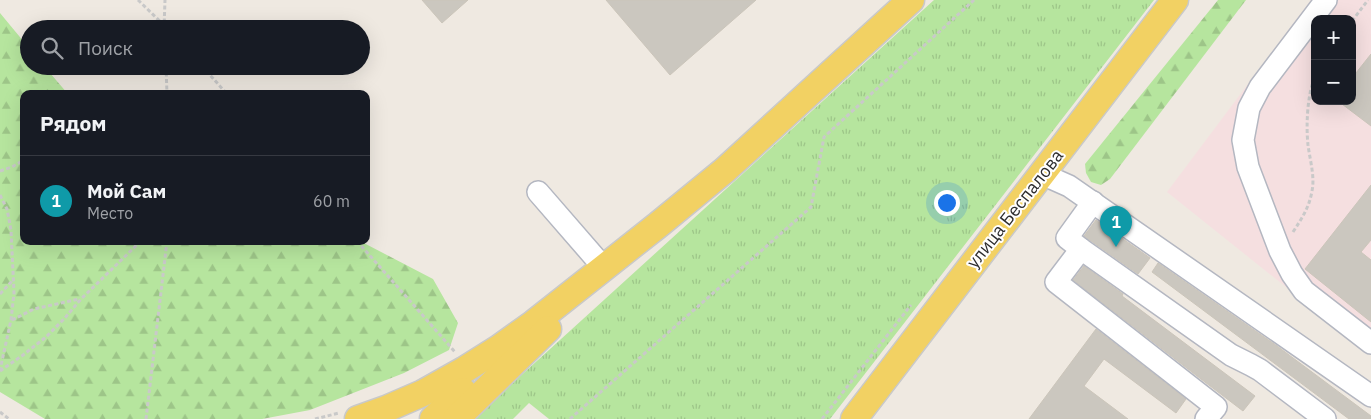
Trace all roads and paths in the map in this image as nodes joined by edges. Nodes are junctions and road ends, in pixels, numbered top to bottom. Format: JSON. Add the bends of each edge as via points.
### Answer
{"nodes":[{"id":1,"x":138,"y":0,"type":"edge"},
{"id":2,"x":165,"y":0,"type":"edge"},
{"id":3,"x":911,"y":0,"type":"edge"},
{"id":4,"x":974,"y":0,"type":"edge"},
{"id":5,"x":1175,"y":0,"type":"edge"},
{"id":6,"x":1326,"y":0,"type":"edge"},
{"id":7,"x":1368,"y":0,"type":"edge"},
{"id":8,"x":1356,"y":16,"type":"edge"},
{"id":9,"x":157,"y":20,"type":"edge"},
{"id":10,"x":165,"y":20,"type":"edge"},
{"id":11,"x":166,"y":75,"type":"edge"},
{"id":12,"x":210,"y":75,"type":"edge"},
{"id":13,"x":1311,"y":87,"type":"edge"},
{"id":14,"x":167,"y":90,"type":"edge"},
{"id":15,"x":223,"y":90,"type":"edge"},
{"id":16,"x":20,"y":162,"type":"edge"},
{"id":17,"x":0,"y":171,"type":"edge"},
{"id":18,"x":1042,"y":174,"type":"junction"},
{"id":19,"x":538,"y":192,"type":"dead end"},
{"id":20,"x":0,"y":195,"type":"edge"},
{"id":21,"x":1093,"y":202,"type":"junction"},
{"id":22,"x":658,"y":225,"type":"junction"},
{"id":23,"x":137,"y":245,"type":"edge"},
{"id":24,"x":166,"y":245,"type":"edge"},
{"id":25,"x":361,"y":245,"type":"edge"},
{"id":26,"x":1081,"y":249,"type":"junction"},
{"id":27,"x":1280,"y":251,"type":"junction"},
{"id":28,"x":604,"y":268,"type":"junction"},
{"id":29,"x":14,"y":280,"type":"junction"},
{"id":30,"x":0,"y":294,"type":"edge"},
{"id":31,"x":81,"y":299,"type":"junction"},
{"id":32,"x":11,"y":320,"type":"junction"},
{"id":33,"x":534,"y":323,"type":"junction"},
{"id":34,"x":1371,"y":343,"type":"edge"},
{"id":35,"x":460,"y":358,"type":"dead end"},
{"id":36,"x":0,"y":371,"type":"edge"},
{"id":37,"x":1371,"y":396,"type":"edge"},
{"id":38,"x":0,"y":412,"type":"edge"},
{"id":39,"x":461,"y":414,"type":"edge"},
{"id":40,"x":861,"y":417,"type":"edge"},
{"id":41,"x":9,"y":419,"type":"edge"},
{"id":42,"x":146,"y":419,"type":"edge"},
{"id":43,"x":358,"y":419,"type":"edge"},
{"id":44,"x":433,"y":419,"type":"edge"},
{"id":45,"x":438,"y":419,"type":"edge"},
{"id":46,"x":570,"y":419,"type":"edge"},
{"id":47,"x":1206,"y":419,"type":"edge"},
{"id":48,"x":1326,"y":419,"type":"edge"}],
"edges":[{"from":1,"to":9,"type":"path"},
{"from":2,"to":10,"type":"path"},
{"from":3,"to":22,"type":"main road","via":[[725,170]]},
{"from":4,"to":46,"type":"path","via":[[824,137],[811,207]]},
{"from":5,"to":18,"type":"main road","name":"улица Беспалова"},
{"from":6,"to":27,"type":"lane","via":[[1260,87],[1250,108],[1244,140],[1248,167]]},
{"from":7,"to":8,"type":"path"},
{"from":11,"to":14,"type":"path"},
{"from":12,"to":15,"type":"path"},
{"from":13,"to":27,"type":"path","via":[[1308,143],[1313,189],[1307,210]]},
{"from":16,"to":17,"type":"path"},
{"from":18,"to":21,"type":"lane"},
{"from":18,"to":40,"type":"main road","name":"улица Беспалова"},
{"from":19,"to":28,"type":"lane"},
{"from":20,"to":29,"type":"path","via":[[11,230]]},
{"from":21,"to":26,"type":"lane","via":[[1067,238]]},
{"from":21,"to":37,"type":"lane"},
{"from":22,"to":28,"type":"main road"},
{"from":22,"to":39,"type":"main road"},
{"from":23,"to":31,"type":"path"},
{"from":24,"to":42,"type":"path"},
{"from":25,"to":35,"type":"path"},
{"from":26,"to":47,"type":"lane","via":[[1056,282],[1216,407]]},
{"from":26,"to":48,"type":"lane"},
{"from":27,"to":34,"type":"lane","via":[[1304,290]]},
{"from":28,"to":33,"type":"main road"},
{"from":29,"to":30,"type":"path"},
{"from":29,"to":32,"type":"path"},
{"from":31,"to":32,"type":"path","via":[[34,309]]},
{"from":31,"to":36,"type":"path","via":[[46,337]]},
{"from":32,"to":36,"type":"path"},
{"from":33,"to":43,"type":"main road","via":[[423,393]]},
{"from":33,"to":44,"type":"main road"},
{"from":38,"to":41,"type":"path"},
{"from":39,"to":45,"type":"main road"}]}
